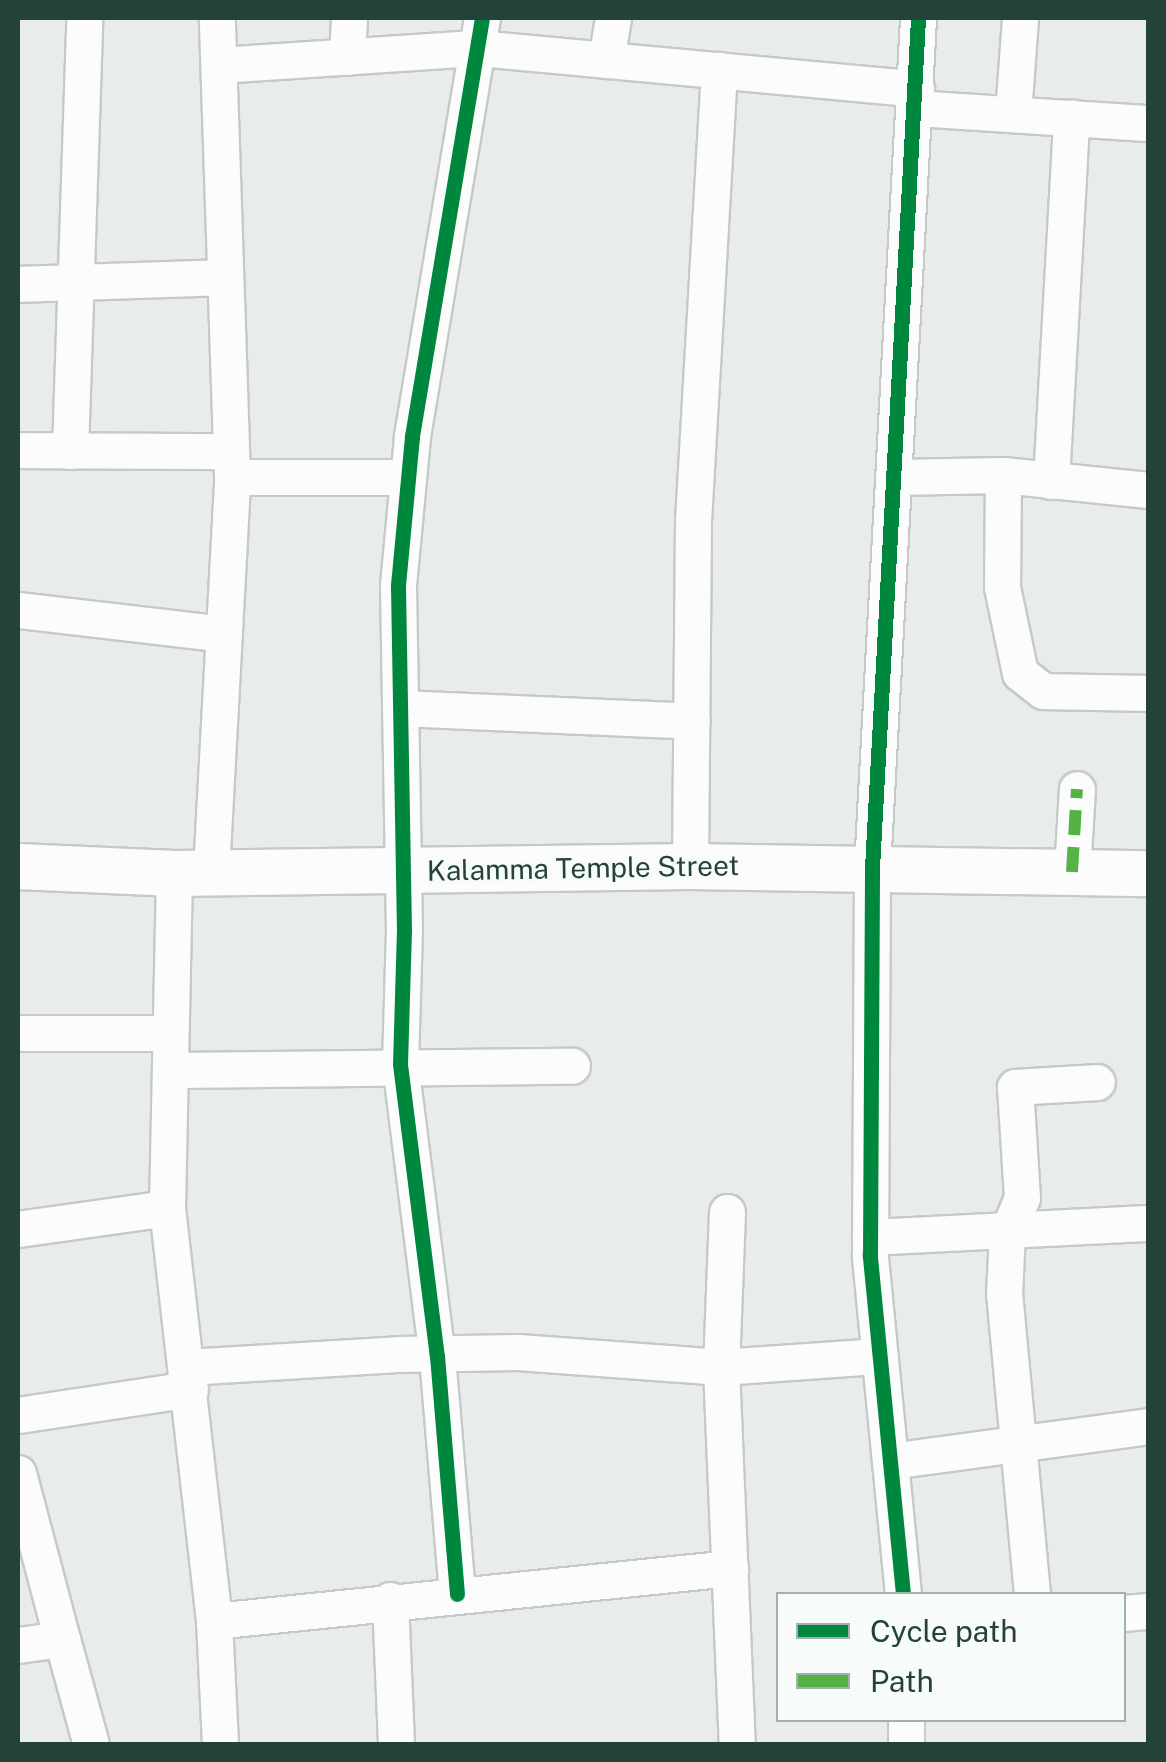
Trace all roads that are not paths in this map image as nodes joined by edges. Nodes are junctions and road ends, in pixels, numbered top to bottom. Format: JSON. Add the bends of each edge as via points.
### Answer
{"nodes":[{"id":1,"x":84,"y":18,"type":"edge"},
{"id":2,"x":217,"y":18,"type":"edge"},
{"id":3,"x":349,"y":18,"type":"edge"},
{"id":4,"x":613,"y":18,"type":"edge"},
{"id":5,"x":918,"y":18,"type":"edge"},
{"id":6,"x":1020,"y":18,"type":"edge"},
{"id":7,"x":480,"y":33,"type":"edge"},
{"id":8,"x":347,"y":56,"type":"junction"},
{"id":9,"x":606,"y":60,"type":"junction"},
{"id":10,"x":220,"y":65,"type":"junction"},
{"id":11,"x":719,"y":70,"type":"junction"},
{"id":12,"x":916,"y":98,"type":"junction"},
{"id":13,"x":1013,"y":114,"type":"junction"},
{"id":14,"x":1071,"y":118,"type":"junction"},
{"id":15,"x":1148,"y":123,"type":"edge"},
{"id":16,"x":224,"y":277,"type":"junction"},
{"id":17,"x":18,"y":284,"type":"edge"},
{"id":18,"x":74,"y":284,"type":"junction"},
{"id":19,"x":18,"y":450,"type":"edge"},
{"id":20,"x":70,"y":451,"type":"junction"},
{"id":21,"x":230,"y":464,"type":"junction"},
{"id":22,"x":1003,"y":475,"type":"junction"},
{"id":23,"x":408,"y":476,"type":"junction"},
{"id":24,"x":894,"y":477,"type":"junction"},
{"id":25,"x":1051,"y":481,"type":"junction"},
{"id":26,"x":1148,"y":490,"type":"edge"},
{"id":27,"x":18,"y":610,"type":"edge"},
{"id":28,"x":224,"y":634,"type":"junction"},
{"id":29,"x":1148,"y":693,"type":"edge"},
{"id":30,"x":400,"y":708,"type":"junction"},
{"id":31,"x":692,"y":721,"type":"junction"},
{"id":32,"x":1077,"y":788,"type":"dead end"},
{"id":33,"x":18,"y":866,"type":"edge"},
{"id":34,"x":690,"y":866,"type":"junction"},
{"id":35,"x":872,"y":868,"type":"junction"},
{"id":36,"x":402,"y":870,"type":"junction"},
{"id":37,"x":192,"y":872,"type":"junction"},
{"id":38,"x":1072,"y":872,"type":"junction"},
{"id":39,"x":1148,"y":873,"type":"edge"},
{"id":40,"x":18,"y":1033,"type":"edge"},
{"id":41,"x":167,"y":1033,"type":"junction"},
{"id":42,"x":400,"y":1064,"type":"junction"},
{"id":43,"x":572,"y":1066,"type":"dead end"},
{"id":44,"x":170,"y":1070,"type":"junction"},
{"id":45,"x":1097,"y":1082,"type":"dead end"},
{"id":46,"x":168,"y":1208,"type":"junction"},
{"id":47,"x":727,"y":1212,"type":"dead end"},
{"id":48,"x":1148,"y":1223,"type":"edge"},
{"id":49,"x":18,"y":1230,"type":"edge"},
{"id":50,"x":1008,"y":1233,"type":"junction"},
{"id":51,"x":870,"y":1237,"type":"junction"},
{"id":52,"x":437,"y":1356,"type":"junction"},
{"id":53,"x":880,"y":1356,"type":"junction"},
{"id":54,"x":720,"y":1367,"type":"junction"},
{"id":55,"x":188,"y":1378,"type":"junction"},
{"id":56,"x":18,"y":1415,"type":"edge"},
{"id":57,"x":1148,"y":1426,"type":"edge"},
{"id":58,"x":1016,"y":1442,"type":"junction"},
{"id":59,"x":890,"y":1460,"type":"junction"},
{"id":60,"x":18,"y":1473,"type":"edge"},
{"id":61,"x":730,"y":1568,"type":"junction"},
{"id":62,"x":903,"y":1592,"type":"edge"},
{"id":63,"x":1032,"y":1592,"type":"edge"},
{"id":64,"x":457,"y":1594,"type":"junction"},
{"id":65,"x":390,"y":1600,"type":"junction"},
{"id":66,"x":214,"y":1622,"type":"junction"},
{"id":67,"x":62,"y":1639,"type":"junction"},
{"id":68,"x":18,"y":1646,"type":"edge"},
{"id":69,"x":90,"y":1744,"type":"edge"},
{"id":70,"x":220,"y":1744,"type":"edge"},
{"id":71,"x":396,"y":1744,"type":"edge"},
{"id":72,"x":737,"y":1744,"type":"edge"}],
"edges":[{"from":1,"to":18,"type":"street"},
{"from":2,"to":10,"type":"street"},
{"from":3,"to":8,"type":"street"},
{"from":4,"to":9,"type":"street"},
{"from":5,"to":12,"type":"street"},
{"from":6,"to":13,"type":"street"},
{"from":7,"to":8,"type":"street"},
{"from":7,"to":9,"type":"street"},
{"from":7,"to":23,"type":"street"},
{"from":8,"to":10,"type":"street"},
{"from":9,"to":11,"type":"street"},
{"from":10,"to":16,"type":"street"},
{"from":11,"to":12,"type":"street"},
{"from":11,"to":31,"type":"street","via":[[693,520]]},
{"from":12,"to":13,"type":"street"},
{"from":12,"to":24,"type":"street"},
{"from":13,"to":14,"type":"street"},
{"from":14,"to":15,"type":"street"},
{"from":14,"to":25,"type":"street"},
{"from":16,"to":18,"type":"street"},
{"from":16,"to":21,"type":"street"},
{"from":17,"to":18,"type":"street"},
{"from":18,"to":20,"type":"street"},
{"from":19,"to":20,"type":"street"},
{"from":20,"to":21,"type":"street"},
{"from":21,"to":23,"type":"street"},
{"from":21,"to":28,"type":"street"},
{"from":22,"to":24,"type":"street"},
{"from":22,"to":25,"type":"street"},
{"from":22,"to":29,"type":"street","via":[[1002,587],[1020,674],[1044,691]]},
{"from":23,"to":30,"type":"street","via":[[398,585]]},
{"from":24,"to":35,"type":"street"},
{"from":25,"to":26,"type":"street"},
{"from":27,"to":28,"type":"street"},
{"from":28,"to":37,"type":"street"},
{"from":30,"to":31,"type":"street"},
{"from":30,"to":36,"type":"street"},
{"from":31,"to":34,"type":"street"},
{"from":32,"to":38,"type":"street"},
{"from":33,"to":37,"type":"street","name":"Kalamma Temple Street"},
{"from":34,"to":35,"type":"street","name":"Kalamma Temple Street"},
{"from":34,"to":36,"type":"street","name":"Kalamma Temple Street"},
{"from":35,"to":38,"type":"street","name":"Kalamma Temple Street"},
{"from":35,"to":51,"type":"street"},
{"from":36,"to":37,"type":"street","name":"Kalamma Temple Street"},
{"from":36,"to":42,"type":"street"},
{"from":37,"to":41,"type":"street"},
{"from":38,"to":39,"type":"street","name":"Kalamma Temple Street"},
{"from":40,"to":41,"type":"street"},
{"from":41,"to":44,"type":"street"},
{"from":42,"to":43,"type":"street"},
{"from":42,"to":44,"type":"street"},
{"from":42,"to":52,"type":"street"},
{"from":44,"to":46,"type":"street"},
{"from":45,"to":50,"type":"street","via":[[1016,1088],[1022,1198]]},
{"from":46,"to":49,"type":"street"},
{"from":46,"to":55,"type":"street"},
{"from":47,"to":54,"type":"street"},
{"from":48,"to":50,"type":"street"},
{"from":50,"to":51,"type":"street"},
{"from":50,"to":58,"type":"street","via":[[1004,1294]]},
{"from":51,"to":53,"type":"street"},
{"from":52,"to":54,"type":"street","via":[[518,1352]]},
{"from":52,"to":55,"type":"street","via":[[307,1356]]},
{"from":52,"to":64,"type":"street"},
{"from":53,"to":54,"type":"street"},
{"from":53,"to":59,"type":"street"},
{"from":54,"to":61,"type":"street"},
{"from":55,"to":56,"type":"street"},
{"from":55,"to":66,"type":"street"},
{"from":57,"to":58,"type":"street"},
{"from":58,"to":59,"type":"street"},
{"from":58,"to":63,"type":"street"},
{"from":59,"to":62,"type":"street"},
{"from":60,"to":67,"type":"street"},
{"from":61,"to":64,"type":"street"},
{"from":61,"to":72,"type":"street"},
{"from":64,"to":65,"type":"street"},
{"from":65,"to":66,"type":"street"},
{"from":65,"to":71,"type":"street"},
{"from":66,"to":70,"type":"street"},
{"from":67,"to":68,"type":"street"},
{"from":67,"to":69,"type":"street"}]}
